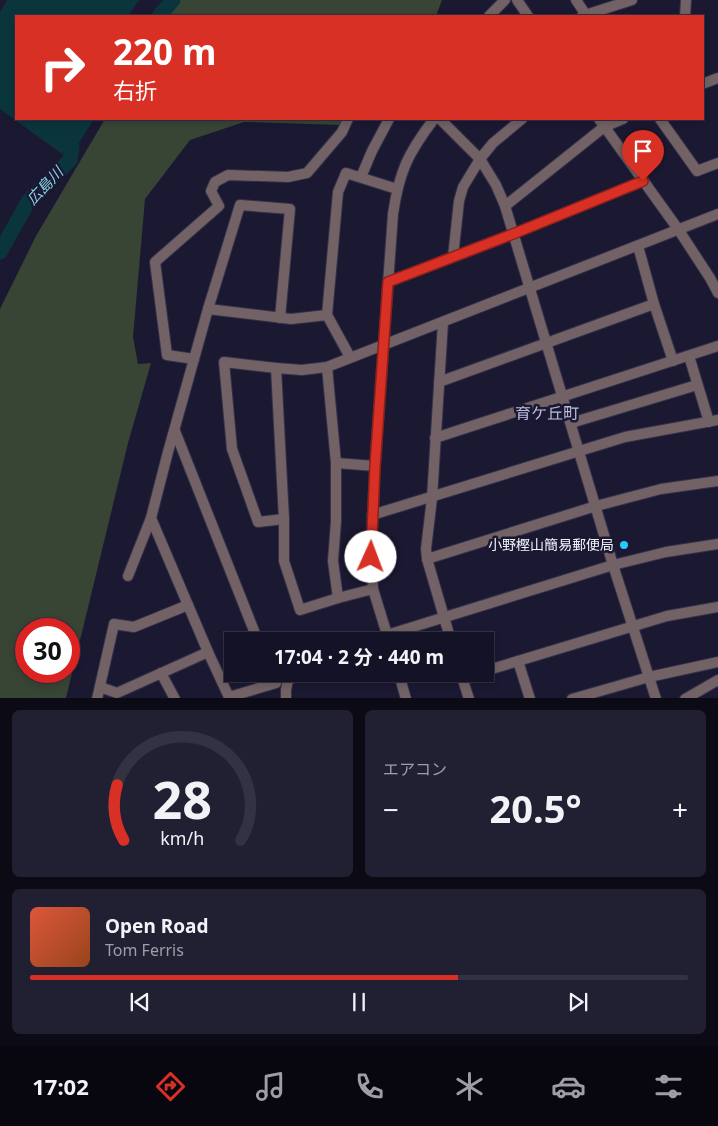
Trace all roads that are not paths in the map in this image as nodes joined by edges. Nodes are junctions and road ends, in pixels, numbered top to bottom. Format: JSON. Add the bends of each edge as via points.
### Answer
{"nodes":[{"id":1,"x":505,"y":0,"type":"edge"},
{"id":2,"x":517,"y":0,"type":"edge"},
{"id":3,"x":576,"y":0,"type":"edge"},
{"id":4,"x":632,"y":0,"type":"edge"},
{"id":5,"x":686,"y":0,"type":"edge"},
{"id":6,"x":490,"y":15,"type":"edge"},
{"id":7,"x":527,"y":15,"type":"edge"},
{"id":8,"x":584,"y":15,"type":"edge"},
{"id":9,"x":587,"y":15,"type":"edge"},
{"id":10,"x":685,"y":15,"type":"edge"},
{"id":11,"x":718,"y":78,"type":"edge"},
{"id":12,"x":704,"y":83,"type":"edge"},
{"id":13,"x":348,"y":120,"type":"edge"},
{"id":14,"x":388,"y":120,"type":"edge"},
{"id":15,"x":433,"y":120,"type":"edge"},
{"id":16,"x":441,"y":120,"type":"edge"},
{"id":17,"x":521,"y":120,"type":"edge"},
{"id":18,"x":618,"y":120,"type":"edge"},
{"id":19,"x":661,"y":120,"type":"edge"},
{"id":20,"x":602,"y":123,"type":"edge"},
{"id":21,"x":480,"y":158,"type":"junction"},
{"id":22,"x":718,"y":163,"type":"edge"},
{"id":23,"x":361,"y":177,"type":"junction"},
{"id":24,"x":643,"y":181,"type":"junction"},
{"id":25,"x":397,"y":189,"type":"junction"},
{"id":26,"x":505,"y":206,"type":"junction"},
{"id":27,"x":718,"y":214,"type":"edge"},
{"id":28,"x":678,"y":230,"type":"junction"},
{"id":29,"x":513,"y":234,"type":"junction"},
{"id":30,"x":638,"y":246,"type":"junction"},
{"id":31,"x":453,"y":257,"type":"junction"},
{"id":32,"x":714,"y":276,"type":"edge"},
{"id":33,"x":388,"y":282,"type":"junction"},
{"id":34,"x":530,"y":288,"type":"junction"},
{"id":35,"x":718,"y":293,"type":"edge"},
{"id":36,"x":654,"y":304,"type":"junction"},
{"id":37,"x":208,"y":308,"type":"junction"},
{"id":38,"x":327,"y":315,"type":"junction"},
{"id":39,"x":280,"y":318,"type":"junction"},
{"id":40,"x":443,"y":322,"type":"junction"},
{"id":41,"x":547,"y":343,"type":"junction"},
{"id":42,"x":384,"y":344,"type":"junction"},
{"id":43,"x":718,"y":346,"type":"edge"},
{"id":44,"x":689,"y":356,"type":"junction"},
{"id":45,"x":350,"y":357,"type":"junction"},
{"id":46,"x":194,"y":359,"type":"junction"},
{"id":47,"x":673,"y":361,"type":"junction"},
{"id":48,"x":328,"y":367,"type":"junction"},
{"id":49,"x":276,"y":368,"type":"junction"},
{"id":50,"x":439,"y":382,"type":"junction"},
{"id":51,"x":697,"y":385,"type":"junction"},
{"id":52,"x":564,"y":397,"type":"junction"},
{"id":53,"x":714,"y":421,"type":"edge"},
{"id":54,"x":571,"y":423,"type":"junction"},
{"id":55,"x":175,"y":431,"type":"junction"},
{"id":56,"x":435,"y":438,"type":"junction"},
{"id":57,"x":580,"y":451,"type":"junction"},
{"id":58,"x":336,"y":462,"type":"junction"},
{"id":59,"x":375,"y":466,"type":"junction"},
{"id":60,"x":718,"y":481,"type":"edge"},
{"id":61,"x":432,"y":498,"type":"junction"},
{"id":62,"x":596,"y":506,"type":"junction"},
{"id":63,"x":372,"y":515,"type":"junction"},
{"id":64,"x":152,"y":518,"type":"junction"},
{"id":65,"x":284,"y":519,"type":"junction"},
{"id":66,"x":718,"y":544,"type":"edge"},
{"id":67,"x":427,"y":559,"type":"junction"},
{"id":68,"x":613,"y":565,"type":"junction"},
{"id":69,"x":128,"y":576,"type":"dead end"},
{"id":70,"x":373,"y":589,"type":"junction"},
{"id":71,"x":338,"y":598,"type":"junction"},
{"id":72,"x":188,"y":605,"type":"junction"},
{"id":73,"x":718,"y":607,"type":"edge"},
{"id":74,"x":444,"y":618,"type":"junction"},
{"id":75,"x":633,"y":627,"type":"junction"},
{"id":76,"x":254,"y":632,"type":"edge"},
{"id":77,"x":386,"y":632,"type":"edge"},
{"id":78,"x":405,"y":632,"type":"edge"},
{"id":79,"x":448,"y":632,"type":"edge"},
{"id":80,"x":208,"y":652,"type":"junction"},
{"id":81,"x":518,"y":661,"type":"junction"},
{"id":82,"x":718,"y":662,"type":"edge"},
{"id":83,"x":494,"y":668,"type":"edge"},
{"id":84,"x":161,"y":673,"type":"junction"},
{"id":85,"x":649,"y":677,"type":"junction"},
{"id":86,"x":718,"y":680,"type":"edge"},
{"id":87,"x":265,"y":682,"type":"edge"},
{"id":88,"x":277,"y":682,"type":"edge"},
{"id":89,"x":401,"y":682,"type":"edge"},
{"id":90,"x":464,"y":682,"type":"edge"},
{"id":91,"x":100,"y":687,"type":"junction"},
{"id":92,"x":286,"y":694,"type":"edge"},
{"id":93,"x":97,"y":698,"type":"edge"},
{"id":94,"x":175,"y":698,"type":"edge"},
{"id":95,"x":406,"y":698,"type":"edge"},
{"id":96,"x":469,"y":698,"type":"edge"},
{"id":97,"x":530,"y":698,"type":"edge"},
{"id":98,"x":572,"y":698,"type":"edge"},
{"id":99,"x":656,"y":698,"type":"edge"},
{"id":100,"x":685,"y":698,"type":"edge"}],
"edges":[{"from":1,"to":6,"type":"street"},
{"from":2,"to":7,"type":"street"},
{"from":3,"to":8,"type":"street"},
{"from":4,"to":9,"type":"street"},
{"from":5,"to":10,"type":"street"},
{"from":11,"to":12,"type":"street"},
{"from":13,"to":46,"type":"street","via":[[342,132],[307,173],[288,177],[228,175],[215,182],[210,191],[219,206],[155,262],[167,355]]},
{"from":14,"to":23,"type":"street"},
{"from":15,"to":25,"type":"street","via":[[407,159]]},
{"from":16,"to":21,"type":"street"},
{"from":17,"to":21,"type":"street"},
{"from":18,"to":20,"type":"street"},
{"from":19,"to":22,"type":"street","via":[[697,171]]},
{"from":20,"to":24,"type":"street"},
{"from":20,"to":26,"type":"street"},
{"from":21,"to":26,"type":"street"},
{"from":21,"to":31,"type":"street","via":[[463,187],[459,201]]},
{"from":23,"to":25,"type":"street"},
{"from":23,"to":38,"type":"street","via":[[346,173],[338,192]]},
{"from":24,"to":28,"type":"street"},
{"from":24,"to":29,"type":"street"},
{"from":25,"to":33,"type":"street"},
{"from":26,"to":29,"type":"street"},
{"from":27,"to":28,"type":"street"},
{"from":28,"to":30,"type":"street"},
{"from":28,"to":32,"type":"street"},
{"from":29,"to":31,"type":"street"},
{"from":29,"to":34,"type":"street"},
{"from":30,"to":34,"type":"street"},
{"from":30,"to":36,"type":"street"},
{"from":31,"to":33,"type":"street"},
{"from":32,"to":35,"type":"street"},
{"from":33,"to":42,"type":"street"},
{"from":34,"to":40,"type":"street"},
{"from":34,"to":41,"type":"street"},
{"from":36,"to":41,"type":"street"},
{"from":36,"to":47,"type":"street"},
{"from":37,"to":39,"type":"street"},
{"from":37,"to":39,"type":"street","via":[[240,205],[290,209]]},
{"from":37,"to":46,"type":"street"},
{"from":38,"to":39,"type":"street"},
{"from":38,"to":45,"type":"street"},
{"from":40,"to":42,"type":"street"},
{"from":40,"to":50,"type":"street"},
{"from":41,"to":50,"type":"street"},
{"from":41,"to":52,"type":"street"},
{"from":42,"to":45,"type":"street"},
{"from":42,"to":59,"type":"street"},
{"from":43,"to":44,"type":"street"},
{"from":44,"to":47,"type":"street"},
{"from":44,"to":51,"type":"street"},
{"from":45,"to":48,"type":"street"},
{"from":46,"to":55,"type":"street"},
{"from":47,"to":52,"type":"street"},
{"from":48,"to":49,"type":"street"},
{"from":48,"to":58,"type":"street"},
{"from":49,"to":65,"type":"street"},
{"from":49,"to":65,"type":"street","via":[[224,362],[232,448],[258,522]]},
{"from":50,"to":56,"type":"street"},
{"from":51,"to":53,"type":"street"},
{"from":51,"to":54,"type":"street"},
{"from":52,"to":54,"type":"street"},
{"from":52,"to":56,"type":"street"},
{"from":53,"to":57,"type":"street","via":[[625,437]]},
{"from":54,"to":57,"type":"street"},
{"from":55,"to":64,"type":"street"},
{"from":55,"to":76,"type":"street"},
{"from":56,"to":61,"type":"street"},
{"from":57,"to":61,"type":"street"},
{"from":57,"to":62,"type":"street"},
{"from":58,"to":59,"type":"street"},
{"from":58,"to":71,"type":"street","via":[[333,560]]},
{"from":59,"to":63,"type":"street"},
{"from":60,"to":62,"type":"street","via":[[661,489]]},
{"from":61,"to":63,"type":"street"},
{"from":61,"to":67,"type":"street"},
{"from":62,"to":67,"type":"street"},
{"from":62,"to":68,"type":"street"},
{"from":63,"to":70,"type":"street"},
{"from":64,"to":69,"type":"street"},
{"from":64,"to":72,"type":"street"},
{"from":65,"to":71,"type":"street","via":[[284,561],[300,610]]},
{"from":66,"to":68,"type":"street"},
{"from":67,"to":74,"type":"street"},
{"from":68,"to":74,"type":"street"},
{"from":68,"to":75,"type":"street"},
{"from":70,"to":71,"type":"street"},
{"from":70,"to":77,"type":"street"},
{"from":72,"to":80,"type":"street"},
{"from":72,"to":91,"type":"street","via":[[134,627],[114,624]]},
{"from":73,"to":75,"type":"street","via":[[667,616]]},
{"from":74,"to":78,"type":"street"},
{"from":74,"to":79,"type":"street"},
{"from":75,"to":81,"type":"street"},
{"from":75,"to":85,"type":"street"},
{"from":80,"to":84,"type":"street"},
{"from":80,"to":87,"type":"street","via":[[230,697]]},
{"from":81,"to":83,"type":"street"},
{"from":81,"to":97,"type":"street"},
{"from":82,"to":85,"type":"street"},
{"from":84,"to":91,"type":"street","via":[[118,693]]},
{"from":84,"to":94,"type":"street"},
{"from":85,"to":98,"type":"street"},
{"from":85,"to":99,"type":"street"},
{"from":86,"to":100,"type":"street"},
{"from":88,"to":92,"type":"street"},
{"from":89,"to":95,"type":"street"},
{"from":90,"to":96,"type":"street"},
{"from":91,"to":93,"type":"street"}]}
